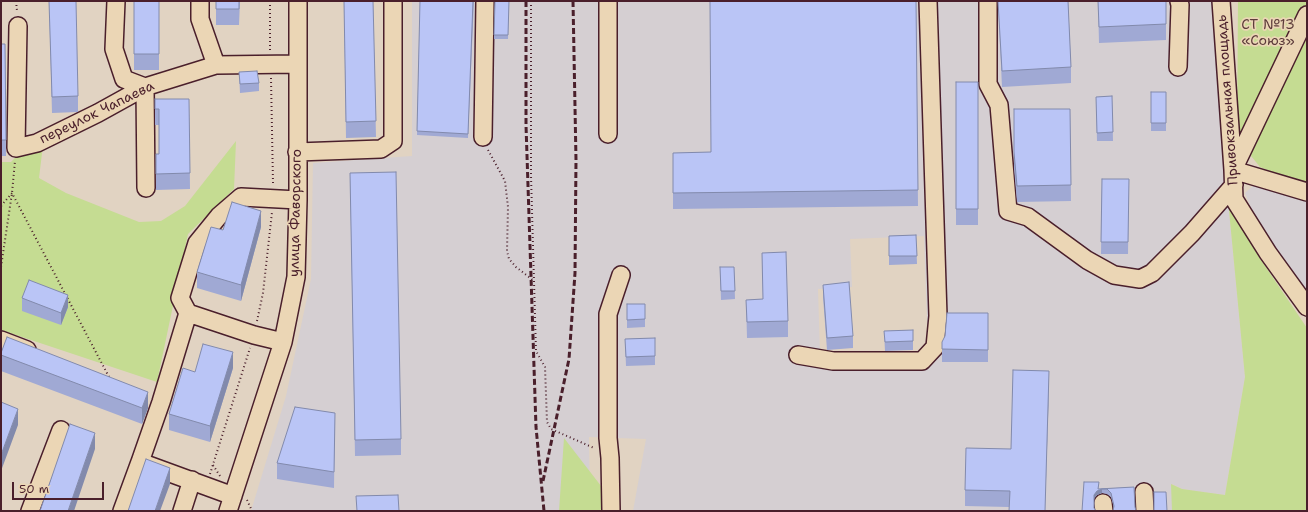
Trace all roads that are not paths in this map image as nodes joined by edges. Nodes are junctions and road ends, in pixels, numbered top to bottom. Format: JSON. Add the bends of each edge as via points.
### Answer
{"nodes":[{"id":1,"x":116,"y":1,"type":"edge"},
{"id":2,"x":200,"y":1,"type":"edge"},
{"id":3,"x":298,"y":1,"type":"edge"},
{"id":4,"x":393,"y":1,"type":"edge"},
{"id":5,"x":485,"y":1,"type":"edge"},
{"id":6,"x":608,"y":1,"type":"edge"},
{"id":7,"x":928,"y":1,"type":"edge"},
{"id":8,"x":988,"y":1,"type":"edge"},
{"id":9,"x":1179,"y":1,"type":"edge"},
{"id":10,"x":1221,"y":1,"type":"edge"},
{"id":11,"x":1307,"y":15,"type":"edge"},
{"id":12,"x":18,"y":26,"type":"dead end"},
{"id":13,"x":297,"y":64,"type":"junction"},
{"id":14,"x":216,"y":65,"type":"junction"},
{"id":15,"x":1178,"y":67,"type":"dead end"},
{"id":16,"x":145,"y":87,"type":"junction"},
{"id":17,"x":608,"y":134,"type":"dead end"},
{"id":18,"x":483,"y":137,"type":"road end"},
{"id":19,"x":297,"y":152,"type":"junction"},
{"id":20,"x":1234,"y":185,"type":"junction"},
{"id":21,"x":146,"y":188,"type":"dead end"},
{"id":22,"x":1307,"y":192,"type":"edge"},
{"id":23,"x":298,"y":200,"type":"junction"},
{"id":24,"x":621,"y":275,"type":"dead end"},
{"id":25,"x":1307,"y":307,"type":"edge"},
{"id":26,"x":188,"y":313,"type":"junction"},
{"id":27,"x":1,"y":340,"type":"edge"},
{"id":28,"x":283,"y":342,"type":"junction"},
{"id":29,"x":798,"y":355,"type":"dead end"},
{"id":30,"x":45,"y":357,"type":"edge"},
{"id":31,"x":61,"y":430,"type":"dead end"},
{"id":32,"x":140,"y":462,"type":"junction"},
{"id":33,"x":207,"y":481,"type":"junction"},
{"id":34,"x":1144,"y":492,"type":"dead end"},
{"id":35,"x":236,"y":502,"type":"edge"},
{"id":36,"x":30,"y":511,"type":"edge"},
{"id":37,"x":122,"y":511,"type":"edge"},
{"id":38,"x":182,"y":511,"type":"edge"},
{"id":39,"x":611,"y":511,"type":"edge"},
{"id":40,"x":1145,"y":511,"type":"edge"}],
"edges":[{"from":1,"to":16,"type":"street","via":[[114,49],[124,79]]},
{"from":2,"to":14,"type":"street","via":[[200,19]]},
{"from":3,"to":13,"type":"street","name":"улица Фаворского"},
{"from":4,"to":19,"type":"street","via":[[394,141],[381,149]]},
{"from":5,"to":18,"type":"street"},
{"from":6,"to":17,"type":"street"},
{"from":7,"to":29,"type":"street","via":[[938,316],[935,347],[922,361],[833,361]]},
{"from":8,"to":20,"type":"street","via":[[988,84],[999,105],[1008,211],[1028,217],[1087,260],[1114,274],[1140,279],[1152,273],[1192,233]]},
{"from":9,"to":15,"type":"street"},
{"from":10,"to":20,"type":"street","name":"Привокзальная площадь"},
{"from":11,"to":20,"type":"street"},
{"from":12,"to":16,"type":"street","name":"переулок Чапаева","via":[[16,148],[37,143]]},
{"from":13,"to":14,"type":"street","name":"переулок Чапаева"},
{"from":13,"to":19,"type":"street","name":"улица Фаворского"},
{"from":14,"to":16,"type":"street","name":"переулок Чапаева"},
{"from":16,"to":21,"type":"street"},
{"from":19,"to":23,"type":"street","name":"улица Фаворского"},
{"from":20,"to":22,"type":"street"},
{"from":20,"to":25,"type":"street","via":[[1268,253]]},
{"from":23,"to":26,"type":"street","via":[[241,197],[219,216],[196,243],[180,298]]},
{"from":23,"to":28,"type":"street","name":"улица Фаворского","via":[[296,277]]},
{"from":24,"to":39,"type":"street","via":[[608,314]]},
{"from":26,"to":28,"type":"street"},
{"from":26,"to":32,"type":"street","via":[[154,399]]},
{"from":27,"to":30,"type":"street"},
{"from":28,"to":35,"type":"street","name":"улица Фаворского"},
{"from":31,"to":36,"type":"street"},
{"from":32,"to":33,"type":"street"},
{"from":32,"to":37,"type":"street"},
{"from":33,"to":35,"type":"street"},
{"from":33,"to":38,"type":"street"},
{"from":34,"to":40,"type":"street"}]}
